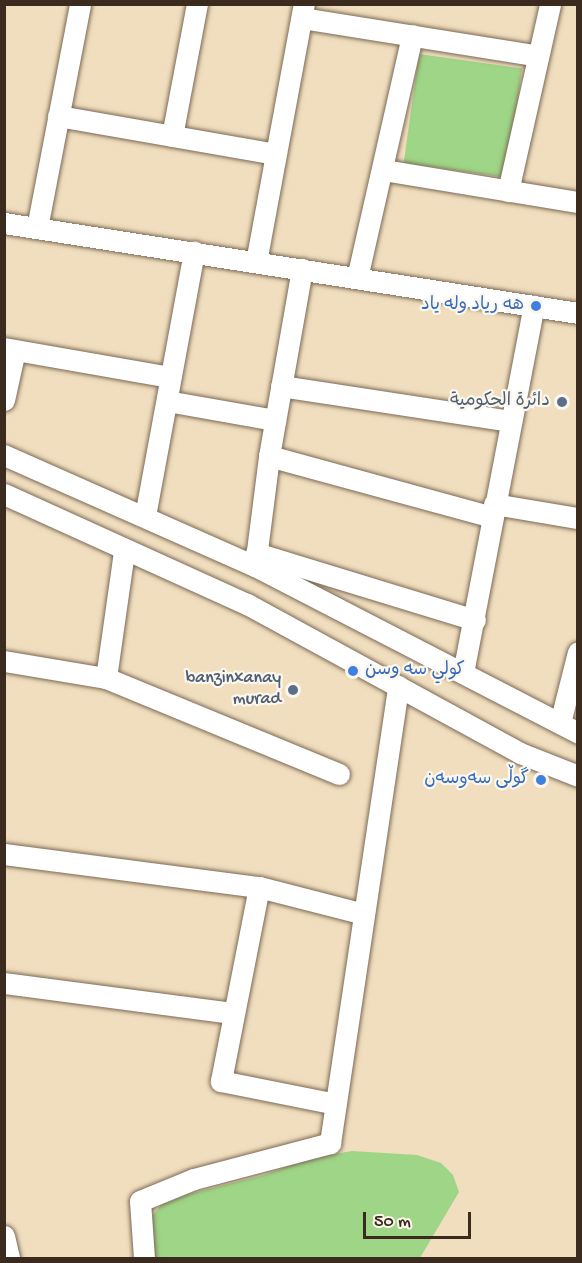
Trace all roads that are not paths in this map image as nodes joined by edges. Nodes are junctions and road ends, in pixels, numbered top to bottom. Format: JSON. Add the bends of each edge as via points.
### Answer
{"nodes":[{"id":1,"x":80,"y":4,"type":"edge"},
{"id":2,"x":197,"y":4,"type":"edge"},
{"id":3,"x":550,"y":4,"type":"edge"},
{"id":4,"x":303,"y":11,"type":"edge"},
{"id":5,"x":412,"y":35,"type":"junction"},
{"id":6,"x":538,"y":56,"type":"junction"},
{"id":7,"x":58,"y":116,"type":"junction"},
{"id":8,"x":172,"y":136,"type":"junction"},
{"id":9,"x":275,"y":154,"type":"junction"},
{"id":10,"x":384,"y":170,"type":"junction"},
{"id":11,"x":508,"y":191,"type":"junction"},
{"id":12,"x":578,"y":202,"type":"edge"},
{"id":13,"x":4,"y":223,"type":"edge"},
{"id":14,"x":37,"y":228,"type":"junction"},
{"id":15,"x":194,"y":252,"type":"junction"},
{"id":16,"x":256,"y":262,"type":"junction"},
{"id":17,"x":302,"y":269,"type":"junction"},
{"id":18,"x":357,"y":278,"type":"junction"},
{"id":19,"x":534,"y":306,"type":"junction"},
{"id":20,"x":578,"y":313,"type":"edge"},
{"id":21,"x":10,"y":349,"type":"edge"},
{"id":22,"x":171,"y":377,"type":"junction"},
{"id":23,"x":281,"y":386,"type":"junction"},
{"id":24,"x":4,"y":400,"type":"edge"},
{"id":25,"x":167,"y":401,"type":"junction"},
{"id":26,"x":275,"y":420,"type":"junction"},
{"id":27,"x":511,"y":421,"type":"junction"},
{"id":28,"x":4,"y":455,"type":"edge"},
{"id":29,"x":269,"y":456,"type":"junction"},
{"id":30,"x":59,"y":478,"type":"junction"},
{"id":31,"x":4,"y":494,"type":"edge"},
{"id":32,"x":493,"y":511,"type":"junction"},
{"id":33,"x":50,"y":512,"type":"junction"},
{"id":34,"x":145,"y":516,"type":"junction"},
{"id":35,"x":578,"y":518,"type":"edge"},
{"id":36,"x":124,"y":551,"type":"junction"},
{"id":37,"x":256,"y":560,"type":"junction"},
{"id":38,"x":476,"y":620,"type":"junction"},
{"id":39,"x":578,"y":651,"type":"edge"},
{"id":40,"x":4,"y":661,"type":"edge"},
{"id":41,"x":463,"y":673,"type":"junction"},
{"id":42,"x":106,"y":678,"type":"junction"},
{"id":43,"x":398,"y":686,"type":"junction"},
{"id":44,"x":569,"y":728,"type":"edge"},
{"id":45,"x":339,"y":774,"type":"dead end"},
{"id":46,"x":578,"y":776,"type":"edge"},
{"id":47,"x":4,"y":854,"type":"edge"},
{"id":48,"x":259,"y":887,"type":"junction"},
{"id":49,"x":364,"y":914,"type":"junction"},
{"id":50,"x":4,"y":983,"type":"edge"},
{"id":51,"x":233,"y":1014,"type":"junction"},
{"id":52,"x":336,"y":1104,"type":"junction"},
{"id":53,"x":4,"y":1236,"type":"edge"},
{"id":54,"x":9,"y":1258,"type":"edge"},
{"id":55,"x":144,"y":1258,"type":"edge"}],
"edges":[{"from":1,"to":7,"type":"street"},
{"from":2,"to":8,"type":"street"},
{"from":3,"to":6,"type":"street"},
{"from":4,"to":5,"type":"street"},
{"from":4,"to":9,"type":"street"},
{"from":5,"to":6,"type":"street"},
{"from":5,"to":10,"type":"street"},
{"from":6,"to":11,"type":"street"},
{"from":7,"to":8,"type":"street"},
{"from":7,"to":14,"type":"street"},
{"from":8,"to":9,"type":"street"},
{"from":9,"to":16,"type":"street"},
{"from":10,"to":11,"type":"street"},
{"from":10,"to":18,"type":"street"},
{"from":11,"to":12,"type":"street"},
{"from":13,"to":14,"type":"street"},
{"from":14,"to":15,"type":"street"},
{"from":15,"to":16,"type":"street"},
{"from":15,"to":22,"type":"street"},
{"from":16,"to":17,"type":"street"},
{"from":17,"to":18,"type":"street"},
{"from":17,"to":23,"type":"street"},
{"from":18,"to":19,"type":"street"},
{"from":19,"to":20,"type":"street"},
{"from":19,"to":27,"type":"street"},
{"from":21,"to":22,"type":"street"},
{"from":21,"to":24,"type":"street"},
{"from":22,"to":25,"type":"street"},
{"from":23,"to":26,"type":"street"},
{"from":23,"to":27,"type":"street"},
{"from":25,"to":26,"type":"street"},
{"from":25,"to":34,"type":"street"},
{"from":26,"to":29,"type":"street"},
{"from":27,"to":32,"type":"street"},
{"from":28,"to":30,"type":"street"},
{"from":29,"to":32,"type":"street"},
{"from":29,"to":37,"type":"street"},
{"from":30,"to":33,"type":"street"},
{"from":30,"to":34,"type":"street"},
{"from":31,"to":33,"type":"street"},
{"from":32,"to":35,"type":"street"},
{"from":32,"to":38,"type":"street"},
{"from":33,"to":36,"type":"street"},
{"from":34,"to":37,"type":"street"},
{"from":36,"to":42,"type":"street"},
{"from":36,"to":43,"type":"street","via":[[247,604]]},
{"from":37,"to":38,"type":"street"},
{"from":37,"to":41,"type":"street"},
{"from":38,"to":41,"type":"street"},
{"from":39,"to":44,"type":"street"},
{"from":40,"to":42,"type":"street"},
{"from":41,"to":44,"type":"street"},
{"from":42,"to":45,"type":"street"},
{"from":43,"to":46,"type":"street","via":[[520,753]]},
{"from":43,"to":49,"type":"street"},
{"from":47,"to":48,"type":"street"},
{"from":48,"to":49,"type":"street"},
{"from":48,"to":51,"type":"street"},
{"from":49,"to":52,"type":"street"},
{"from":50,"to":51,"type":"street"},
{"from":51,"to":52,"type":"street","via":[[221,1081]]},
{"from":52,"to":55,"type":"street","via":[[330,1143],[194,1179],[140,1201]]},
{"from":53,"to":54,"type":"street"}]}
